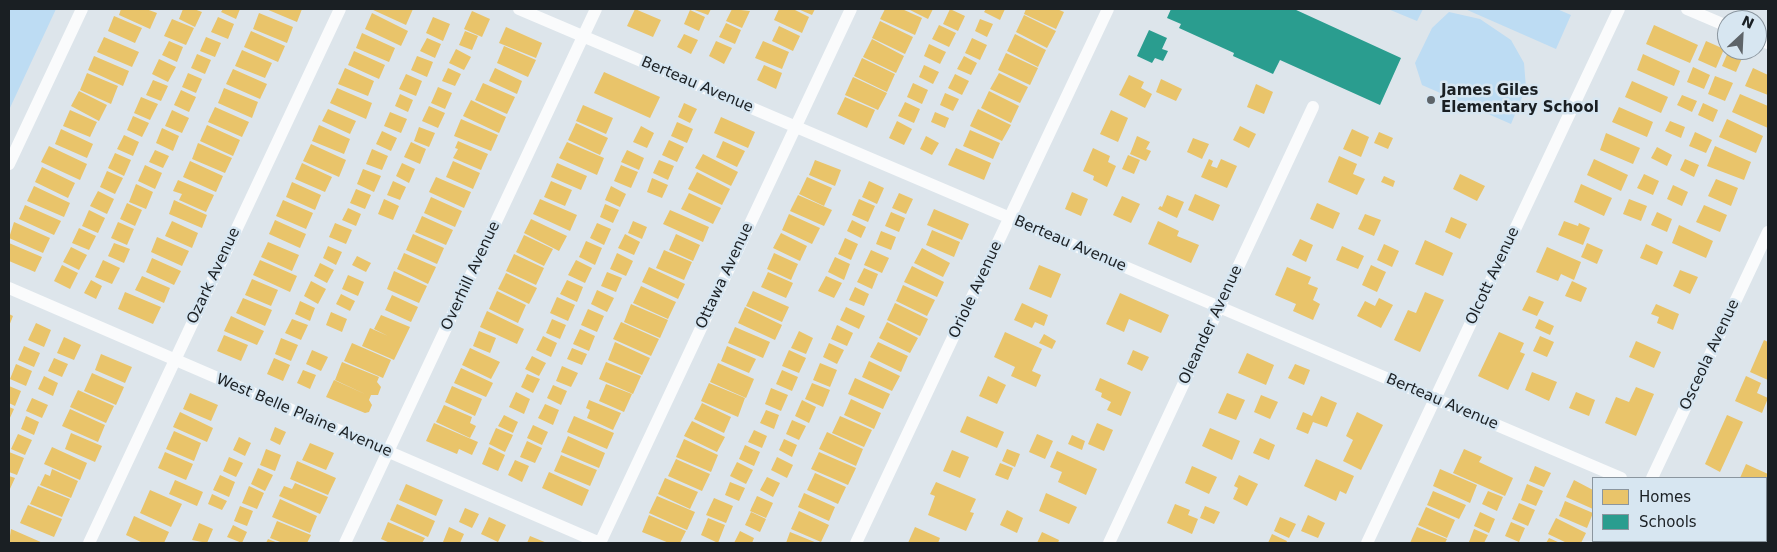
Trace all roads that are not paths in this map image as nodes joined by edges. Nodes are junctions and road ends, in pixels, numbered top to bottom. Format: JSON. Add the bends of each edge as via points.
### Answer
{"nodes":[{"id":1,"x":82,"y":9,"type":"edge"},
{"id":2,"x":340,"y":9,"type":"edge"},
{"id":3,"x":519,"y":9,"type":"edge"},
{"id":4,"x":596,"y":9,"type":"edge"},
{"id":5,"x":851,"y":9,"type":"edge"},
{"id":6,"x":1108,"y":9,"type":"edge"},
{"id":7,"x":1619,"y":9,"type":"edge"},
{"id":8,"x":1687,"y":9,"type":"edge"},
{"id":9,"x":1717,"y":22,"type":"edge"},
{"id":10,"x":583,"y":36,"type":"junction"},
{"id":11,"x":1313,"y":107,"type":"dead end"},
{"id":12,"x":796,"y":126,"type":"junction"},
{"id":13,"x":9,"y":164,"type":"edge"},
{"id":14,"x":1010,"y":218,"type":"junction"},
{"id":15,"x":1768,"y":232,"type":"edge"},
{"id":16,"x":9,"y":288,"type":"edge"},
{"id":17,"x":1219,"y":307,"type":"junction"},
{"id":18,"x":175,"y":360,"type":"junction"},
{"id":19,"x":1435,"y":399,"type":"junction"},
{"id":20,"x":388,"y":452,"type":"junction"},
{"id":21,"x":1619,"y":477,"type":"edge"},
{"id":22,"x":1652,"y":477,"type":"edge"},
{"id":23,"x":89,"y":543,"type":"edge"},
{"id":24,"x":345,"y":543,"type":"edge"},
{"id":25,"x":600,"y":543,"type":"edge"},
{"id":26,"x":856,"y":543,"type":"edge"},
{"id":27,"x":1109,"y":543,"type":"edge"},
{"id":28,"x":1367,"y":543,"type":"edge"}],
"edges":[{"from":1,"to":13,"type":"street"},
{"from":2,"to":18,"type":"street","name":"Ozark Avenue"},
{"from":3,"to":10,"type":"street","name":"Berteau Avenue"},
{"from":4,"to":10,"type":"street","name":"Overhill Avenue"},
{"from":5,"to":12,"type":"street","name":"Ottawa Avenue"},
{"from":6,"to":14,"type":"street","name":"Oriole Avenue"},
{"from":7,"to":19,"type":"street","name":"Olcott Avenue"},
{"from":8,"to":9,"type":"street"},
{"from":10,"to":12,"type":"street","name":"Berteau Avenue"},
{"from":10,"to":20,"type":"street","name":"Overhill Avenue"},
{"from":11,"to":17,"type":"street","name":"Oleander Avenue"},
{"from":12,"to":14,"type":"street","name":"Berteau Avenue"},
{"from":12,"to":25,"type":"street","name":"Ottawa Avenue"},
{"from":14,"to":17,"type":"street","name":"Berteau Avenue"},
{"from":14,"to":26,"type":"street","name":"Oriole Avenue"},
{"from":15,"to":22,"type":"street","name":"Osceola Avenue"},
{"from":16,"to":18,"type":"street","name":"West Belle Plaine Avenue"},
{"from":17,"to":19,"type":"street","name":"Berteau Avenue"},
{"from":17,"to":27,"type":"street","name":"Oleander Avenue"},
{"from":18,"to":20,"type":"street","name":"West Belle Plaine Avenue"},
{"from":18,"to":23,"type":"street","name":"Ozark Avenue"},
{"from":19,"to":21,"type":"street","name":"Berteau Avenue"},
{"from":19,"to":28,"type":"street","name":"Olcott Avenue"},
{"from":20,"to":24,"type":"street","name":"Overhill Avenue"},
{"from":20,"to":25,"type":"street","name":"West Belle Plaine Avenue"}]}
